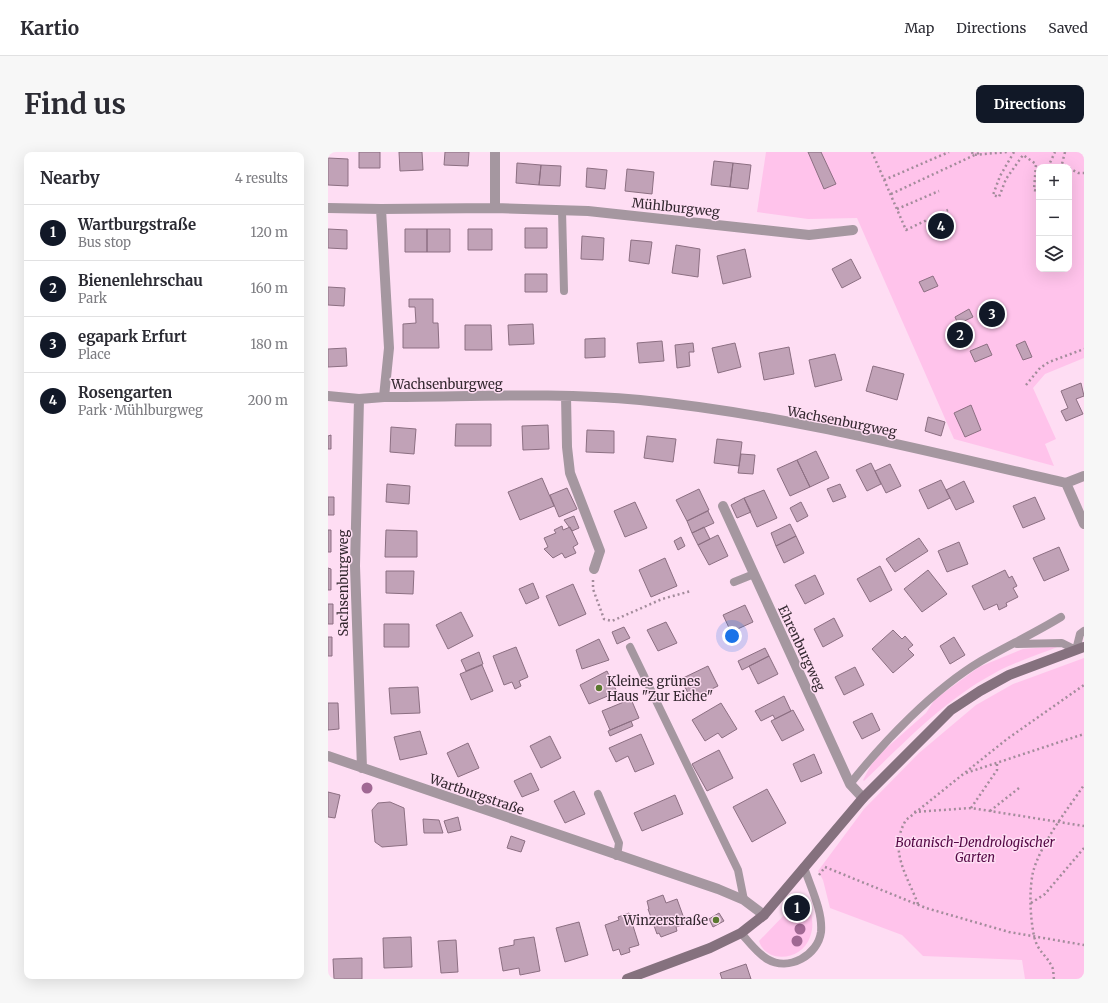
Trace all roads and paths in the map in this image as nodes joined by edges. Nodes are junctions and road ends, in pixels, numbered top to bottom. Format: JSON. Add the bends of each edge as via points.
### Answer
{"nodes":[{"id":1,"x":495,"y":152,"type":"edge"},
{"id":2,"x":872,"y":152,"type":"edge"},
{"id":3,"x":949,"y":152,"type":"edge"},
{"id":4,"x":981,"y":152,"type":"edge"},
{"id":5,"x":1007,"y":152,"type":"edge"},
{"id":6,"x":1014,"y":152,"type":"edge"},
{"id":7,"x":1055,"y":152,"type":"edge"},
{"id":8,"x":1065,"y":152,"type":"edge"},
{"id":9,"x":973,"y":154,"type":"edge"},
{"id":10,"x":1036,"y":164,"type":"edge"},
{"id":11,"x":1036,"y":164,"type":"edge"},
{"id":12,"x":1049,"y":164,"type":"edge"},
{"id":13,"x":1062,"y":164,"type":"edge"},
{"id":14,"x":1072,"y":170,"type":"edge"},
{"id":15,"x":1084,"y":173,"type":"edge"},
{"id":16,"x":884,"y":180,"type":"junction"},
{"id":17,"x":1036,"y":190,"type":"edge"},
{"id":18,"x":939,"y":191,"type":"dead end"},
{"id":19,"x":891,"y":194,"type":"junction"},
{"id":20,"x":328,"y":208,"type":"edge"},
{"id":21,"x":495,"y":208,"type":"junction"},
{"id":22,"x":381,"y":209,"type":"junction"},
{"id":23,"x":897,"y":209,"type":"junction"},
{"id":24,"x":562,"y":210,"type":"junction"},
{"id":25,"x":948,"y":210,"type":"dead end"},
{"id":26,"x":853,"y":230,"type":"dead end"},
{"id":27,"x":564,"y":291,"type":"dead end"},
{"id":28,"x":1084,"y":349,"type":"edge"},
{"id":29,"x":1026,"y":385,"type":"dead end"},
{"id":30,"x":328,"y":396,"type":"edge"},
{"id":31,"x":384,"y":396,"type":"junction"},
{"id":32,"x":566,"y":396,"type":"junction"},
{"id":33,"x":359,"y":399,"type":"junction"},
{"id":34,"x":1084,"y":476,"type":"edge"},
{"id":35,"x":1066,"y":483,"type":"junction"},
{"id":36,"x":723,"y":506,"type":"dead end"},
{"id":37,"x":1084,"y":524,"type":"edge"},
{"id":38,"x":594,"y":568,"type":"joint"},
{"id":39,"x":754,"y":574,"type":"junction"},
{"id":40,"x":734,"y":582,"type":"dead end"},
{"id":41,"x":691,"y":591,"type":"dead end"},
{"id":42,"x":1061,"y":617,"type":"dead end"},
{"id":43,"x":1084,"y":631,"type":"edge"},
{"id":44,"x":1015,"y":644,"type":"junction"},
{"id":45,"x":630,"y":647,"type":"dead end"},
{"id":46,"x":1080,"y":649,"type":"edge"},
{"id":47,"x":1084,"y":685,"type":"edge"},
{"id":48,"x":1084,"y":734,"type":"edge"},
{"id":49,"x":328,"y":756,"type":"edge"},
{"id":50,"x":998,"y":762,"type":"junction"},
{"id":51,"x":362,"y":768,"type":"junction"},
{"id":52,"x":964,"y":774,"type":"junction"},
{"id":53,"x":850,"y":784,"type":"junction"},
{"id":54,"x":1084,"y":785,"type":"edge"},
{"id":55,"x":1018,"y":788,"type":"dead end"},
{"id":56,"x":598,"y":794,"type":"dead end"},
{"id":57,"x":863,"y":798,"type":"junction"},
{"id":58,"x":971,"y":808,"type":"junction"},
{"id":59,"x":990,"y":811,"type":"junction"},
{"id":60,"x":914,"y":812,"type":"junction"},
{"id":61,"x":1060,"y":821,"type":"junction"},
{"id":62,"x":1084,"y":826,"type":"edge"},
{"id":63,"x":1084,"y":848,"type":"edge"},
{"id":64,"x":617,"y":856,"type":"junction"},
{"id":65,"x":804,"y":867,"type":"junction"},
{"id":66,"x":826,"y":867,"type":"dead end"},
{"id":67,"x":744,"y":900,"type":"junction"},
{"id":68,"x":1031,"y":903,"type":"junction"},
{"id":69,"x":919,"y":904,"type":"junction"},
{"id":70,"x":764,"y":915,"type":"junction"},
{"id":71,"x":741,"y":933,"type":"junction"},
{"id":72,"x":1034,"y":936,"type":"junction"},
{"id":73,"x":1084,"y":945,"type":"edge"},
{"id":74,"x":627,"y":979,"type":"edge"},
{"id":75,"x":1054,"y":979,"type":"edge"}],
"edges":[{"from":1,"to":21,"type":"street"},
{"from":2,"to":16,"type":"path"},
{"from":3,"to":16,"type":"path"},
{"from":4,"to":9,"type":"path"},
{"from":5,"to":9,"type":"path"},
{"from":6,"to":10,"type":"path","via":[[993,194],[999,197],[1006,179],[1023,155]]},
{"from":7,"to":12,"type":"path"},
{"from":8,"to":13,"type":"path"},
{"from":9,"to":19,"type":"path"},
{"from":11,"to":17,"type":"path"},
{"from":14,"to":15,"type":"path"},
{"from":16,"to":19,"type":"path"},
{"from":18,"to":23,"type":"path"},
{"from":19,"to":23,"type":"path"},
{"from":20,"to":22,"type":"street","name":"Mühlburgweg"},
{"from":21,"to":22,"type":"street","name":"Mühlburgweg"},
{"from":21,"to":24,"type":"street","name":"Mühlburgweg"},
{"from":22,"to":31,"type":"street","via":[[388,348]]},
{"from":23,"to":25,"type":"path","via":[[906,230]]},
{"from":24,"to":26,"type":"street","name":"Mühlburgweg","via":[[810,235]]},
{"from":24,"to":27,"type":"lane"},
{"from":28,"to":29,"type":"path","via":[[1049,362],[1040,368]]},
{"from":30,"to":33,"type":"street","name":"Wachsenburgweg"},
{"from":31,"to":32,"type":"street","name":"Wachsenburgweg"},
{"from":31,"to":33,"type":"street","name":"Wachsenburgweg"},
{"from":32,"to":35,"type":"street","name":"Wachsenburgweg","via":[[681,405],[844,433]]},
{"from":32,"to":38,"type":"street","via":[[570,473],[600,551]]},
{"from":33,"to":51,"type":"street","name":"Sachsenburgweg","via":[[355,566]]},
{"from":34,"to":35,"type":"street"},
{"from":35,"to":37,"type":"street"},
{"from":36,"to":39,"type":"street","name":"Ehrenburgweg"},
{"from":38,"to":41,"type":"path","via":[[593,589],[604,619],[612,621],[662,599]]},
{"from":39,"to":40,"type":"lane"},
{"from":39,"to":53,"type":"street","name":"Ehrenburgweg"},
{"from":42,"to":44,"type":"lane"},
{"from":43,"to":46,"type":"lane","via":[[1080,634]]},
{"from":44,"to":46,"type":"lane","via":[[1062,643]]},
{"from":44,"to":53,"type":"lane","via":[[981,661],[937,692],[875,754]]},
{"from":45,"to":67,"type":"lane","via":[[738,870]]},
{"from":46,"to":57,"type":"street","via":[[1009,675],[951,710]]},
{"from":47,"to":52,"type":"path","via":[[1007,739]]},
{"from":48,"to":50,"type":"path"},
{"from":49,"to":51,"type":"street","name":"Wartburgstraße"},
{"from":50,"to":52,"type":"path"},
{"from":50,"to":58,"type":"path","via":[[998,770]]},
{"from":51,"to":64,"type":"street","name":"Wartburgstraße"},
{"from":52,"to":60,"type":"path"},
{"from":53,"to":57,"type":"street","name":"Ehrenburgweg"},
{"from":54,"to":61,"type":"path"},
{"from":55,"to":59,"type":"path"},
{"from":56,"to":64,"type":"lane","via":[[619,843]]},
{"from":57,"to":65,"type":"street"},
{"from":58,"to":59,"type":"path"},
{"from":58,"to":60,"type":"path"},
{"from":59,"to":61,"type":"path"},
{"from":60,"to":69,"type":"path","via":[[901,828],[897,840],[898,854]]},
{"from":61,"to":62,"type":"path"},
{"from":61,"to":68,"type":"path","via":[[1034,872]]},
{"from":63,"to":68,"type":"path","via":[[1045,894]]},
{"from":64,"to":67,"type":"street","name":"Wartburgstraße"},
{"from":65,"to":70,"type":"street"},
{"from":65,"to":71,"type":"lane","via":[[819,913],[821,931],[816,947],[799,961],[778,963],[768,960],[758,952]]},
{"from":66,"to":69,"type":"path"},
{"from":67,"to":70,"type":"street","name":"Wartburgstraße"},
{"from":68,"to":72,"type":"path"},
{"from":69,"to":72,"type":"path","via":[[1009,932]]},
{"from":70,"to":71,"type":"street"},
{"from":71,"to":74,"type":"street","via":[[710,948]]},
{"from":72,"to":73,"type":"path"},
{"from":72,"to":75,"type":"path","via":[[1040,952],[1052,967]]}]}
